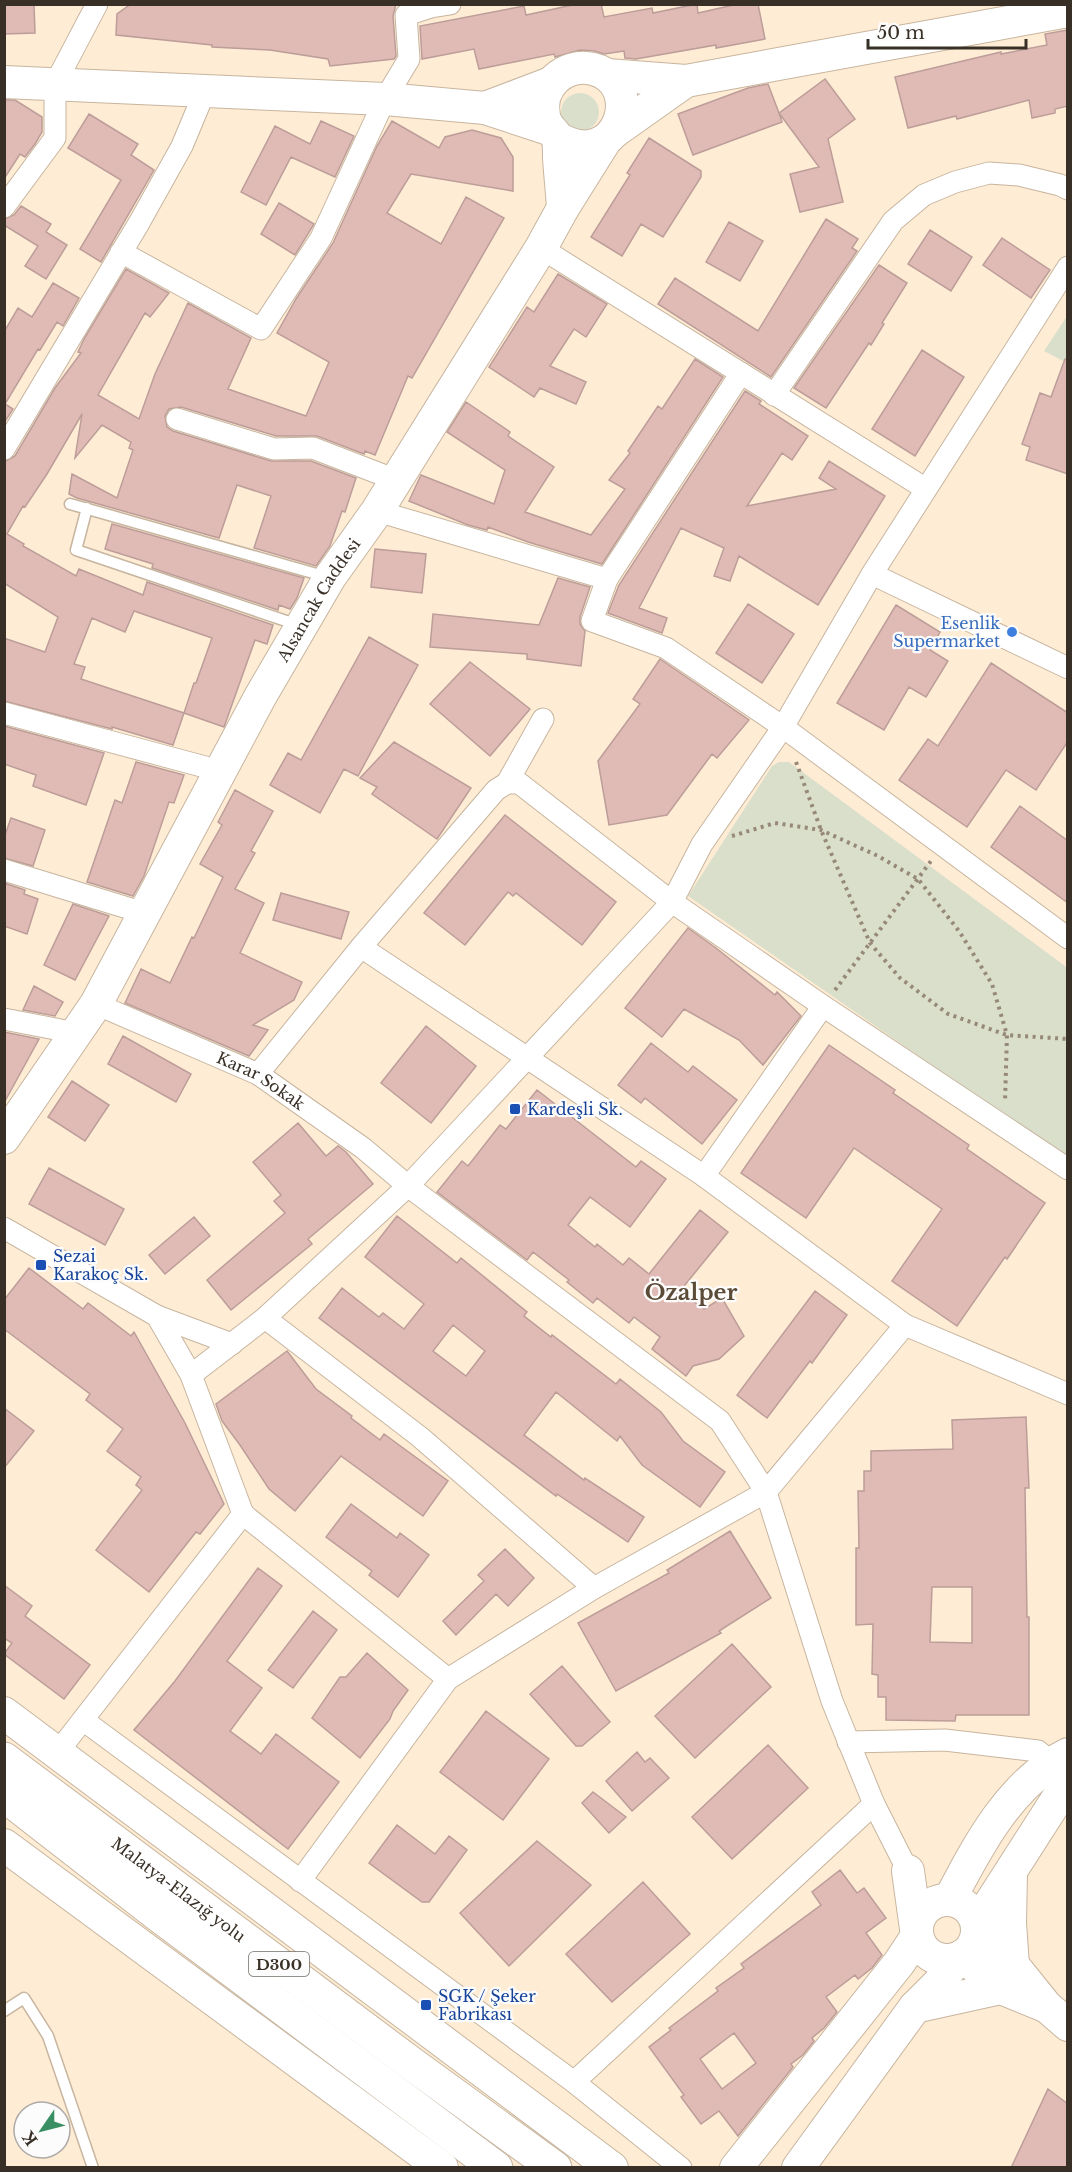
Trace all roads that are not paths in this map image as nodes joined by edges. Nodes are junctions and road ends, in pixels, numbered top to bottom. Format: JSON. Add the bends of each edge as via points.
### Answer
{"nodes":[{"id":1,"x":97,"y":4,"type":"edge"},
{"id":2,"x":450,"y":4,"type":"edge"},
{"id":3,"x":1068,"y":10,"type":"edge"},
{"id":4,"x":607,"y":75,"type":"junction"},
{"id":5,"x":686,"y":81,"type":"junction"},
{"id":6,"x":4,"y":82,"type":"edge"},
{"id":7,"x":551,"y":83,"type":"junction"},
{"id":8,"x":55,"y":84,"type":"junction"},
{"id":9,"x":205,"y":92,"type":"junction"},
{"id":10,"x":385,"y":99,"type":"junction"},
{"id":11,"x":485,"y":108,"type":"junction"},
{"id":12,"x":553,"y":134,"type":"junction"},
{"id":13,"x":609,"y":136,"type":"junction"},
{"id":14,"x":1068,"y":189,"type":"edge"},
{"id":15,"x":4,"y":207,"type":"edge"},
{"id":16,"x":563,"y":208,"type":"junction"},
{"id":17,"x":541,"y":248,"type":"junction"},
{"id":18,"x":121,"y":252,"type":"junction"},
{"id":19,"x":1068,"y":267,"type":"edge"},
{"id":20,"x":741,"y":373,"type":"junction"},
{"id":21,"x":774,"y":395,"type":"junction"},
{"id":22,"x":177,"y":419,"type":"dead end"},
{"id":23,"x":4,"y":449,"type":"edge"},
{"id":24,"x":396,"y":480,"type":"junction"},
{"id":25,"x":926,"y":489,"type":"junction"},
{"id":26,"x":70,"y":504,"type":"dead end"},
{"id":27,"x":87,"y":508,"type":"junction"},
{"id":28,"x":377,"y":511,"type":"junction"},
{"id":29,"x":872,"y":574,"type":"junction"},
{"id":30,"x":330,"y":577,"type":"junction"},
{"id":31,"x":607,"y":579,"type":"junction"},
{"id":32,"x":301,"y":627,"type":"junction"},
{"id":33,"x":1068,"y":668,"type":"edge"},
{"id":34,"x":4,"y":712,"type":"edge"},
{"id":35,"x":543,"y":719,"type":"dead end"},
{"id":36,"x":783,"y":727,"type":"junction"},
{"id":37,"x":220,"y":771,"type":"junction"},
{"id":38,"x":507,"y":783,"type":"junction"},
{"id":39,"x":4,"y":870,"type":"edge"},
{"id":40,"x":672,"y":902,"type":"junction"},
{"id":41,"x":144,"y":913,"type":"junction"},
{"id":42,"x":1068,"y":938,"type":"edge"},
{"id":43,"x":361,"y":947,"type":"junction"},
{"id":44,"x":96,"y":1004,"type":"junction"},
{"id":45,"x":823,"y":1006,"type":"junction"},
{"id":46,"x":4,"y":1019,"type":"edge"},
{"id":47,"x":76,"y":1033,"type":"junction"},
{"id":48,"x":527,"y":1058,"type":"junction"},
{"id":49,"x":258,"y":1074,"type":"junction"},
{"id":50,"x":4,"y":1138,"type":"edge"},
{"id":51,"x":1068,"y":1169,"type":"edge"},
{"id":52,"x":705,"y":1176,"type":"junction"},
{"id":53,"x":408,"y":1186,"type":"junction"},
{"id":54,"x":4,"y":1228,"type":"edge"},
{"id":55,"x":158,"y":1316,"type":"junction"},
{"id":56,"x":265,"y":1318,"type":"junction"},
{"id":57,"x":905,"y":1325,"type":"junction"},
{"id":58,"x":232,"y":1344,"type":"junction"},
{"id":59,"x":191,"y":1375,"type":"junction"},
{"id":60,"x":1068,"y":1394,"type":"edge"},
{"id":61,"x":766,"y":1492,"type":"junction"},
{"id":62,"x":243,"y":1514,"type":"junction"},
{"id":63,"x":594,"y":1588,"type":"junction"},
{"id":64,"x":448,"y":1679,"type":"junction"},
{"id":65,"x":4,"y":1713,"type":"edge"},
{"id":66,"x":83,"y":1720,"type":"junction"},
{"id":67,"x":848,"y":1742,"type":"junction"},
{"id":68,"x":57,"y":1753,"type":"junction"},
{"id":69,"x":4,"y":1759,"type":"edge"},
{"id":70,"x":1062,"y":1766,"type":"edge"},
{"id":71,"x":4,"y":1796,"type":"edge"},
{"id":72,"x":874,"y":1804,"type":"junction"},
{"id":73,"x":4,"y":1845,"type":"edge"},
{"id":74,"x":908,"y":1871,"type":"junction"},
{"id":75,"x":1011,"y":1873,"type":"junction"},
{"id":76,"x":300,"y":1881,"type":"junction"},
{"id":77,"x":948,"y":1899,"type":"junction"},
{"id":78,"x":977,"y":1927,"type":"junction"},
{"id":79,"x":917,"y":1932,"type":"junction"},
{"id":80,"x":960,"y":1957,"type":"junction"},
{"id":81,"x":1007,"y":1977,"type":"junction"},
{"id":82,"x":915,"y":2007,"type":"junction"},
{"id":83,"x":4,"y":2011,"type":"edge"},
{"id":84,"x":1057,"y":2016,"type":"edge"},
{"id":85,"x":574,"y":2082,"type":"junction"},
{"id":86,"x":93,"y":2168,"type":"edge"},
{"id":87,"x":442,"y":2168,"type":"edge"},
{"id":88,"x":496,"y":2168,"type":"edge"},
{"id":89,"x":555,"y":2168,"type":"edge"},
{"id":90,"x":612,"y":2168,"type":"edge"},
{"id":91,"x":681,"y":2168,"type":"edge"},
{"id":92,"x":736,"y":2168,"type":"edge"},
{"id":93,"x":798,"y":2168,"type":"edge"}],
"edges":[{"from":1,"to":8,"type":"street"},
{"from":2,"to":10,"type":"street","via":[[406,15],[409,59]]},
{"from":3,"to":5,"type":"street"},
{"from":4,"to":5,"type":"street"},
{"from":4,"to":7,"type":"street","via":[[583,67],[560,74]]},
{"from":4,"to":13,"type":"street","via":[[621,96],[623,108],[620,121]]},
{"from":5,"to":13,"type":"street"},
{"from":6,"to":8,"type":"street"},
{"from":7,"to":11,"type":"street"},
{"from":7,"to":12,"type":"street","via":[[543,105],[544,118]]},
{"from":8,"to":9,"type":"street"},
{"from":8,"to":15,"type":"street","via":[[55,138]]},
{"from":9,"to":10,"type":"street"},
{"from":9,"to":18,"type":"street","via":[[182,146]]},
{"from":10,"to":11,"type":"street"},
{"from":10,"to":18,"type":"street","via":[[321,238],[261,329]]},
{"from":11,"to":12,"type":"street"},
{"from":12,"to":13,"type":"street","via":[[568,145],[581,147],[593,146]]},
{"from":12,"to":16,"type":"street"},
{"from":13,"to":16,"type":"street","name":"Alsancak Caddesi"},
{"from":14,"to":21,"type":"street","via":[[1019,175],[989,173],[924,195],[893,221]]},
{"from":16,"to":17,"type":"street","name":"Alsancak Caddesi"},
{"from":17,"to":20,"type":"street"},
{"from":17,"to":24,"type":"street","name":"Alsancak Caddesi"},
{"from":18,"to":23,"type":"street"},
{"from":19,"to":25,"type":"street"},
{"from":20,"to":21,"type":"street"},
{"from":20,"to":31,"type":"street"},
{"from":21,"to":25,"type":"street"},
{"from":22,"to":24,"type":"street","via":[[274,448],[313,447]]},
{"from":24,"to":28,"type":"street","name":"Alsancak Caddesi"},
{"from":25,"to":29,"type":"street"},
{"from":26,"to":27,"type":"lane"},
{"from":27,"to":30,"type":"lane"},
{"from":27,"to":32,"type":"lane","via":[[76,550]]},
{"from":28,"to":30,"type":"street","name":"Alsancak Caddesi"},
{"from":28,"to":31,"type":"street"},
{"from":29,"to":33,"type":"street"},
{"from":29,"to":36,"type":"street"},
{"from":30,"to":32,"type":"street","name":"Alsancak Caddesi"},
{"from":31,"to":36,"type":"street","via":[[592,621],[666,648]]},
{"from":32,"to":37,"type":"street","name":"Alsancak Caddesi"},
{"from":34,"to":37,"type":"street"},
{"from":35,"to":38,"type":"street"},
{"from":36,"to":40,"type":"street","via":[[702,844]]},
{"from":36,"to":42,"type":"street"},
{"from":37,"to":41,"type":"street","name":"Alsancak Caddesi"},
{"from":38,"to":40,"type":"street","via":[[519,783]]},
{"from":38,"to":43,"type":"street","via":[[496,790]]},
{"from":39,"to":41,"type":"street"},
{"from":40,"to":45,"type":"street"},
{"from":40,"to":48,"type":"street"},
{"from":41,"to":44,"type":"street","name":"Alsancak Caddesi"},
{"from":43,"to":48,"type":"street"},
{"from":43,"to":49,"type":"street"},
{"from":44,"to":47,"type":"street","name":"Alsancak Caddesi"},
{"from":44,"to":49,"type":"street","name":"Karar Sokak"},
{"from":45,"to":51,"type":"street"},
{"from":45,"to":52,"type":"street"},
{"from":46,"to":47,"type":"street"},
{"from":47,"to":50,"type":"street","name":"Alsancak Caddesi"},
{"from":48,"to":52,"type":"street"},
{"from":48,"to":53,"type":"street"},
{"from":49,"to":53,"type":"street","name":"Karar Sokak","via":[[363,1148]]},
{"from":52,"to":57,"type":"street"},
{"from":53,"to":56,"type":"street"},
{"from":53,"to":61,"type":"street","name":"Karar Sokak","via":[[720,1421]]},
{"from":54,"to":55,"type":"street"},
{"from":55,"to":58,"type":"street"},
{"from":55,"to":59,"type":"street"},
{"from":56,"to":58,"type":"street"},
{"from":56,"to":63,"type":"street","via":[[420,1437]]},
{"from":57,"to":60,"type":"street"},
{"from":57,"to":61,"type":"street"},
{"from":58,"to":59,"type":"street"},
{"from":59,"to":62,"type":"street"},
{"from":61,"to":63,"type":"street"},
{"from":61,"to":67,"type":"street","name":"Karar Sokak"},
{"from":62,"to":64,"type":"street"},
{"from":62,"to":66,"type":"street"},
{"from":63,"to":64,"type":"street"},
{"from":64,"to":76,"type":"street"},
{"from":65,"to":68,"type":"street"},
{"from":66,"to":68,"type":"street"},
{"from":66,"to":76,"type":"street"},
{"from":67,"to":70,"type":"street","via":[[945,1740],[1038,1751]]},
{"from":67,"to":72,"type":"street","name":"Karar Sokak"},
{"from":68,"to":90,"type":"street"},
{"from":69,"to":89,"type":"highway","name":"Malatya-Elazığ yolu","number":"D300"},
{"from":70,"to":75,"type":"street"},
{"from":70,"to":77,"type":"street","via":[[1012,1798]]},
{"from":71,"to":88,"type":"highway","name":"Malatya-Elazığ yolu","number":"D300"},
{"from":72,"to":74,"type":"street","name":"Karar Sokak"},
{"from":72,"to":85,"type":"street"},
{"from":73,"to":87,"type":"street"},
{"from":74,"to":77,"type":"street"},
{"from":74,"to":79,"type":"street"},
{"from":75,"to":78,"type":"street"},
{"from":75,"to":81,"type":"street"},
{"from":76,"to":85,"type":"street"},
{"from":77,"to":78,"type":"street","via":[[966,1906]]},
{"from":77,"to":79,"type":"street","via":[[923,1910]]},
{"from":78,"to":80,"type":"street","via":[[975,1943]]},
{"from":78,"to":81,"type":"street"},
{"from":79,"to":80,"type":"street","via":[[930,1955],[950,1960]]},
{"from":79,"to":92,"type":"street","via":[[899,1963]]},
{"from":80,"to":81,"type":"street"},
{"from":80,"to":82,"type":"street"},
{"from":81,"to":82,"type":"street"},
{"from":81,"to":84,"type":"street"},
{"from":82,"to":93,"type":"street"},
{"from":83,"to":86,"type":"lane","via":[[24,1998],[48,2036]]},
{"from":85,"to":91,"type":"street"}]}
